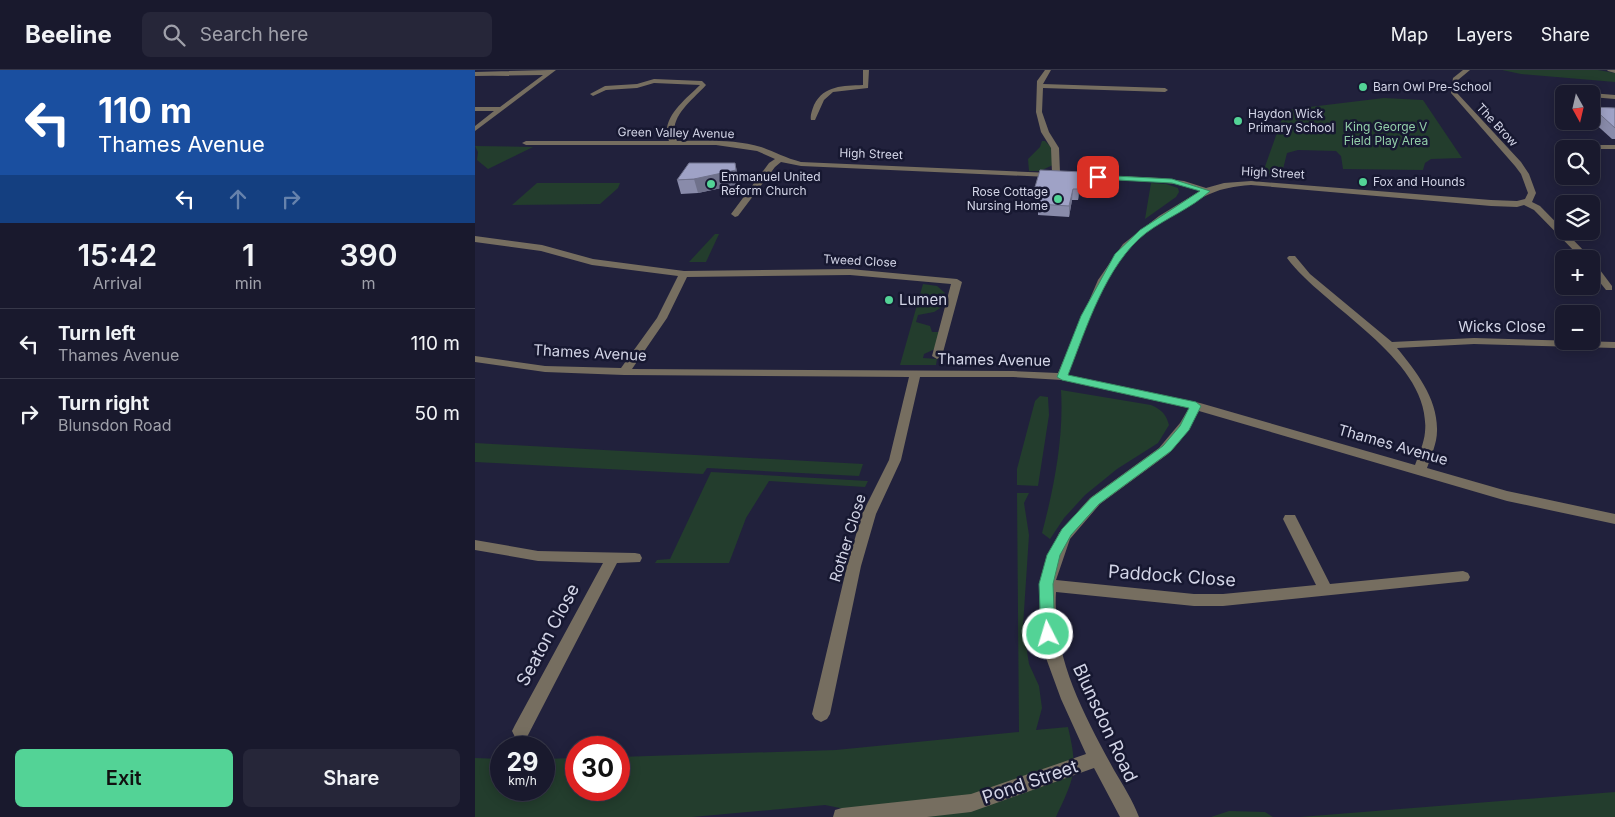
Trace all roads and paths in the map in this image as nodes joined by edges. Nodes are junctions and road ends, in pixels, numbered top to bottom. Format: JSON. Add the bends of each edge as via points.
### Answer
{"nodes":[{"id":1,"x":866,"y":70,"type":"edge"},
{"id":2,"x":1048,"y":70,"type":"edge"},
{"id":3,"x":1467,"y":70,"type":"edge"},
{"id":4,"x":1610,"y":70,"type":"edge"},
{"id":5,"x":551,"y":71,"type":"edge"},
{"id":6,"x":1615,"y":71,"type":"edge"},
{"id":7,"x":475,"y":74,"type":"edge"},
{"id":8,"x":1039,"y":86,"type":"junction"},
{"id":9,"x":1165,"y":90,"type":"dead end"},
{"id":10,"x":593,"y":94,"type":"dead end"},
{"id":11,"x":1600,"y":96,"type":"edge"},
{"id":12,"x":1615,"y":97,"type":"edge"},
{"id":13,"x":475,"y":109,"type":"edge"},
{"id":14,"x":502,"y":109,"type":"junction"},
{"id":15,"x":813,"y":119,"type":"dead end"},
{"id":16,"x":475,"y":129,"type":"edge"},
{"id":17,"x":526,"y":143,"type":"dead end"},
{"id":18,"x":674,"y":143,"type":"junction"},
{"id":19,"x":1601,"y":147,"type":"dead end"},
{"id":20,"x":1615,"y":147,"type":"edge"},
{"id":21,"x":780,"y":159,"type":"junction"},
{"id":22,"x":1056,"y":175,"type":"junction"},
{"id":23,"x":1206,"y":191,"type":"junction"},
{"id":24,"x":1529,"y":202,"type":"junction"},
{"id":25,"x":735,"y":214,"type":"dead end"},
{"id":26,"x":475,"y":238,"type":"edge"},
{"id":27,"x":1578,"y":250,"type":"edge"},
{"id":28,"x":1292,"y":258,"type":"dead end"},
{"id":29,"x":684,"y":274,"type":"junction"},
{"id":30,"x":1600,"y":276,"type":"edge"},
{"id":31,"x":1609,"y":288,"type":"dead end"},
{"id":32,"x":1615,"y":344,"type":"edge"},
{"id":33,"x":1389,"y":345,"type":"junction"},
{"id":34,"x":937,"y":356,"type":"dead end"},
{"id":35,"x":475,"y":359,"type":"edge"},
{"id":36,"x":624,"y":372,"type":"junction"},
{"id":37,"x":915,"y":375,"type":"junction"},
{"id":38,"x":1062,"y":377,"type":"junction"},
{"id":39,"x":1196,"y":406,"type":"junction"},
{"id":40,"x":1420,"y":470,"type":"junction"},
{"id":41,"x":1290,"y":519,"type":"dead end"},
{"id":42,"x":1615,"y":519,"type":"edge"},
{"id":43,"x":475,"y":545,"type":"edge"},
{"id":44,"x":635,"y":558,"type":"dead end"},
{"id":45,"x":612,"y":559,"type":"junction"},
{"id":46,"x":1463,"y":577,"type":"dead end"},
{"id":47,"x":1046,"y":584,"type":"junction"},
{"id":48,"x":1326,"y":591,"type":"junction"},
{"id":49,"x":821,"y":714,"type":"dead end"},
{"id":50,"x":521,"y":731,"type":"dead end"},
{"id":51,"x":1099,"y":758,"type":"junction"},
{"id":52,"x":842,"y":817,"type":"edge"},
{"id":53,"x":1130,"y":817,"type":"edge"}],
"edges":[{"from":1,"to":15,"type":"street","via":[[866,87],[842,88],[824,94]]},
{"from":2,"to":8,"type":"street"},
{"from":3,"to":24,"type":"street","name":"The Brow","via":[[1455,79],[1454,93],[1522,169],[1532,193]]},
{"from":4,"to":6,"type":"street"},
{"from":5,"to":7,"type":"street"},
{"from":5,"to":14,"type":"street"},
{"from":8,"to":9,"type":"street"},
{"from":8,"to":22,"type":"street","via":[[1041,122],[1055,148]]},
{"from":10,"to":18,"type":"street","via":[[605,88],[637,86],[654,81],[702,82],[703,85],[673,119],[671,138]]},
{"from":11,"to":12,"type":"street"},
{"from":13,"to":14,"type":"street"},
{"from":14,"to":16,"type":"street"},
{"from":17,"to":18,"type":"street","name":"Green Valley Avenue"},
{"from":18,"to":21,"type":"street","name":"Green Valley Avenue","via":[[747,146]]},
{"from":19,"to":20,"type":"street"},
{"from":21,"to":22,"type":"street","name":"High Street","via":[[801,164]]},
{"from":21,"to":25,"type":"street"},
{"from":22,"to":23,"type":"street","name":"High Street","via":[[1172,181]]},
{"from":23,"to":24,"type":"street","name":"High Street","via":[[1224,184],[1251,183],[1481,202]]},
{"from":23,"to":38,"type":"street","via":[[1142,232],[1118,256],[1086,316]]},
{"from":24,"to":27,"type":"street"},
{"from":26,"to":29,"type":"street","name":"Tweed Close","via":[[542,248],[615,266]]},
{"from":28,"to":33,"type":"street","via":[[1307,276]]},
{"from":29,"to":34,"type":"street","name":"Tweed Close","via":[[851,272],[957,282]]},
{"from":29,"to":36,"type":"street","via":[[662,318]]},
{"from":30,"to":31,"type":"street"},
{"from":32,"to":33,"type":"street","name":"Wicks Close","via":[[1474,341]]},
{"from":33,"to":40,"type":"street","via":[[1415,380],[1427,411],[1431,429]]},
{"from":35,"to":36,"type":"street","name":"Thames Avenue","via":[[545,368]]},
{"from":36,"to":37,"type":"street","name":"Thames Avenue"},
{"from":37,"to":38,"type":"street","name":"Thames Avenue"},
{"from":37,"to":49,"type":"street","name":"Rother Close","via":[[895,460],[869,514],[854,566]]},
{"from":38,"to":39,"type":"street","name":"Thames Avenue"},
{"from":39,"to":40,"type":"street","name":"Thames Avenue"},
{"from":39,"to":47,"type":"street","name":"Blunsdon Road","via":[[1185,427],[1167,448],[1101,496],[1066,532],[1054,555]]},
{"from":40,"to":42,"type":"street","name":"Thames Avenue","via":[[1507,496]]},
{"from":41,"to":48,"type":"street"},
{"from":43,"to":45,"type":"street","name":"Seaton Close","via":[[538,556]]},
{"from":44,"to":45,"type":"street","name":"Seaton Close"},
{"from":45,"to":50,"type":"street","name":"Seaton Close"},
{"from":46,"to":48,"type":"street","name":"Paddock Close"},
{"from":47,"to":48,"type":"street","name":"Paddock Close","via":[[1204,600],[1252,599]]},
{"from":47,"to":51,"type":"street","name":"Blunsdon Road","via":[[1048,634],[1055,659],[1077,715]]},
{"from":51,"to":52,"type":"street","name":"Pond Street","via":[[971,803]]},
{"from":51,"to":53,"type":"street","name":"Blunsdon Road"}]}
